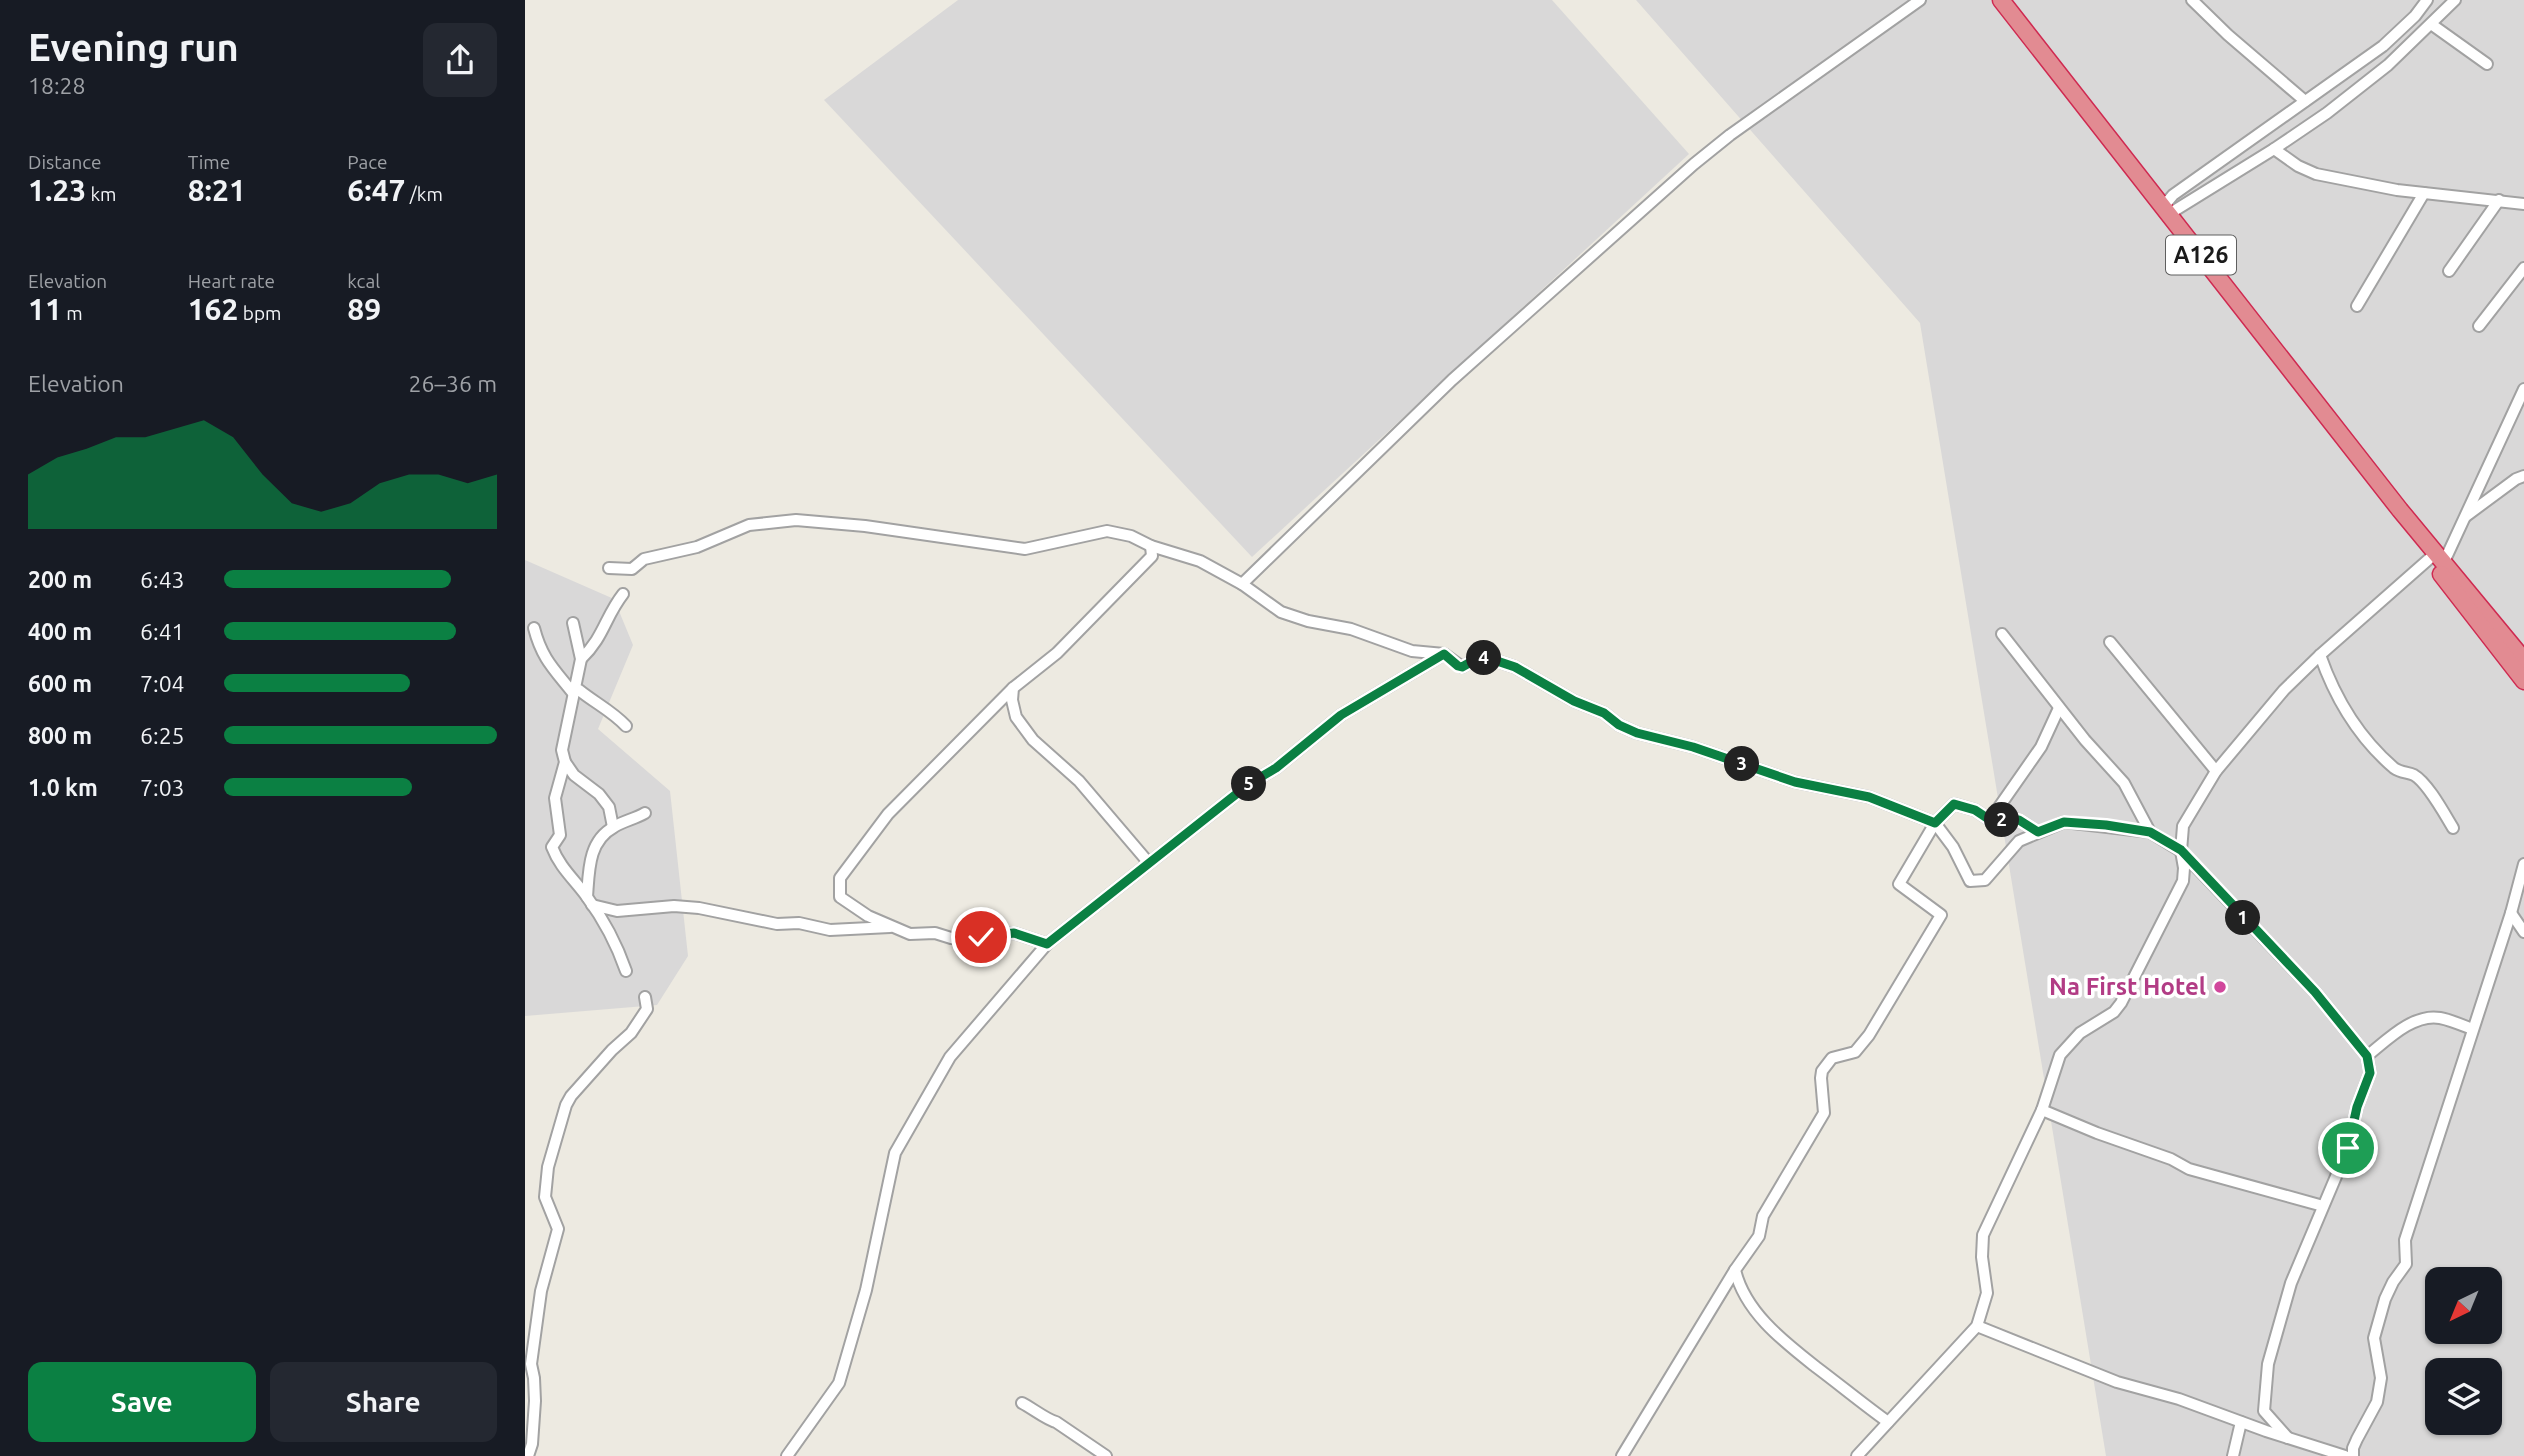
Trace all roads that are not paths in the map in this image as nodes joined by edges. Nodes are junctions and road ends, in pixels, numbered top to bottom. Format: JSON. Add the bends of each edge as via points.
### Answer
{"nodes":[{"id":1,"x":1920,"y":0,"type":"edge"},
{"id":2,"x":2001,"y":0,"type":"edge"},
{"id":3,"x":2192,"y":0,"type":"edge"},
{"id":4,"x":2426,"y":0,"type":"edge"},
{"id":5,"x":2455,"y":0,"type":"edge"},
{"id":6,"x":2431,"y":24,"type":"junction"},
{"id":7,"x":2487,"y":64,"type":"dead end"},
{"id":8,"x":2305,"y":101,"type":"junction"},
{"id":9,"x":2274,"y":149,"type":"junction"},
{"id":10,"x":2424,"y":193,"type":"junction"},
{"id":11,"x":2499,"y":200,"type":"junction"},
{"id":12,"x":2524,"y":204,"type":"edge"},
{"id":13,"x":2166,"y":210,"type":"junction"},
{"id":14,"x":2524,"y":268,"type":"edge"},
{"id":15,"x":2449,"y":271,"type":"dead end"},
{"id":16,"x":2357,"y":306,"type":"dead end"},
{"id":17,"x":2479,"y":326,"type":"dead end"},
{"id":18,"x":2524,"y":389,"type":"edge"},
{"id":19,"x":2524,"y":476,"type":"edge"},
{"id":20,"x":2464,"y":517,"type":"junction"},
{"id":21,"x":1151,"y":546,"type":"junction"},
{"id":22,"x":2436,"y":560,"type":"junction"},
{"id":23,"x":609,"y":568,"type":"dead end"},
{"id":24,"x":1242,"y":584,"type":"junction"},
{"id":25,"x":623,"y":594,"type":"dead end"},
{"id":26,"x":573,"y":623,"type":"dead end"},
{"id":27,"x":534,"y":628,"type":"dead end"},
{"id":28,"x":2003,"y":634,"type":"dead end"},
{"id":29,"x":2110,"y":642,"type":"dead end"},
{"id":30,"x":1444,"y":654,"type":"junction"},
{"id":31,"x":2320,"y":655,"type":"junction"},
{"id":32,"x":581,"y":659,"type":"junction"},
{"id":33,"x":2524,"y":660,"type":"edge"},
{"id":34,"x":2524,"y":681,"type":"edge"},
{"id":35,"x":1013,"y":688,"type":"junction"},
{"id":36,"x":573,"y":693,"type":"junction"},
{"id":37,"x":2059,"y":708,"type":"junction"},
{"id":38,"x":626,"y":726,"type":"dead end"},
{"id":39,"x":565,"y":762,"type":"junction"},
{"id":40,"x":2216,"y":771,"type":"junction"},
{"id":41,"x":645,"y":813,"type":"dead end"},
{"id":42,"x":1990,"y":820,"type":"junction"},
{"id":43,"x":1935,"y":823,"type":"junction"},
{"id":44,"x":613,"y":827,"type":"junction"},
{"id":45,"x":2453,"y":828,"type":"dead end"},
{"id":46,"x":2038,"y":832,"type":"junction"},
{"id":47,"x":2150,"y":832,"type":"junction"},
{"id":48,"x":2181,"y":850,"type":"junction"},
{"id":49,"x":1148,"y":862,"type":"junction"},
{"id":50,"x":2524,"y":864,"type":"edge"},
{"id":51,"x":590,"y":901,"type":"junction"},
{"id":52,"x":2511,"y":913,"type":"junction"},
{"id":53,"x":892,"y":926,"type":"junction"},
{"id":54,"x":2524,"y":932,"type":"edge"},
{"id":55,"x":1047,"y":944,"type":"junction"},
{"id":56,"x":627,"y":971,"type":"dead end"},
{"id":57,"x":645,"y":998,"type":"dead end"},
{"id":58,"x":2472,"y":1028,"type":"junction"},
{"id":59,"x":2367,"y":1056,"type":"junction"},
{"id":60,"x":2042,"y":1110,"type":"junction"},
{"id":61,"x":2323,"y":1206,"type":"junction"},
{"id":62,"x":1735,"y":1270,"type":"junction"},
{"id":63,"x":1977,"y":1326,"type":"junction"},
{"id":64,"x":1022,"y":1403,"type":"dead end"},
{"id":65,"x":1888,"y":1422,"type":"junction"},
{"id":66,"x":2241,"y":1422,"type":"junction"},
{"id":67,"x":2288,"y":1438,"type":"junction"},
{"id":68,"x":528,"y":1456,"type":"edge"},
{"id":69,"x":787,"y":1456,"type":"edge"},
{"id":70,"x":1106,"y":1456,"type":"edge"},
{"id":71,"x":1622,"y":1456,"type":"edge"},
{"id":72,"x":1857,"y":1456,"type":"edge"},
{"id":73,"x":2233,"y":1456,"type":"edge"},
{"id":74,"x":2345,"y":1456,"type":"edge"},
{"id":75,"x":2353,"y":1456,"type":"edge"}],
"edges":[{"from":1,"to":24,"type":"street","via":[[1694,164],[1452,380]]},
{"from":2,"to":13,"type":"highway","number":"A126"},
{"from":3,"to":8,"type":"street"},
{"from":4,"to":8,"type":"street","via":[[2383,46]]},
{"from":5,"to":6,"type":"street"},
{"from":6,"to":7,"type":"street"},
{"from":6,"to":9,"type":"street","via":[[2388,65]]},
{"from":8,"to":13,"type":"street","via":[[2173,195]]},
{"from":9,"to":10,"type":"street","via":[[2316,174]]},
{"from":9,"to":13,"type":"street"},
{"from":10,"to":11,"type":"street"},
{"from":10,"to":16,"type":"street"},
{"from":11,"to":12,"type":"street"},
{"from":11,"to":15,"type":"street"},
{"from":13,"to":22,"type":"highway","number":"A126"},
{"from":14,"to":17,"type":"street"},
{"from":18,"to":20,"type":"street"},
{"from":19,"to":20,"type":"street"},
{"from":20,"to":22,"type":"street"},
{"from":21,"to":23,"type":"street","via":[[1107,531],[1025,549],[796,520],[749,525],[706,544],[644,559],[632,569]]},
{"from":21,"to":24,"type":"street","via":[[1200,561]]},
{"from":21,"to":35,"type":"street","via":[[1152,556],[1133,577],[1057,653]]},
{"from":22,"to":31,"type":"street"},
{"from":22,"to":33,"type":"highway","number":"A126"},
{"from":22,"to":34,"type":"highway","number":"A126"},
{"from":24,"to":30,"type":"street","via":[[1282,611],[1308,621],[1351,629],[1412,652]]},
{"from":25,"to":32,"type":"street","via":[[596,645]]},
{"from":26,"to":32,"type":"street"},
{"from":27,"to":36,"type":"street","via":[[547,662]]},
{"from":28,"to":37,"type":"street"},
{"from":29,"to":40,"type":"street"},
{"from":30,"to":43,"type":"street","via":[[1462,667],[1488,658],[1515,667],[1637,733],[1795,782],[1869,797]]},
{"from":30,"to":49,"type":"street","via":[[1341,715]]},
{"from":31,"to":40,"type":"street"},
{"from":31,"to":45,"type":"street","via":[[2339,701],[2367,741],[2396,770],[2422,783]]},
{"from":32,"to":36,"type":"street"},
{"from":35,"to":49,"type":"street","via":[[1016,717],[1033,740],[1079,781]]},
{"from":35,"to":53,"type":"street","via":[[897,803],[840,878],[840,897]]},
{"from":36,"to":38,"type":"street","via":[[579,690]]},
{"from":36,"to":39,"type":"street","via":[[562,750]]},
{"from":37,"to":42,"type":"street","via":[[2041,747]]},
{"from":37,"to":47,"type":"street","via":[[2124,783]]},
{"from":39,"to":44,"type":"street","via":[[609,807]]},
{"from":39,"to":51,"type":"street","via":[[555,798],[560,835],[552,848]]},
{"from":40,"to":48,"type":"street","via":[[2183,826]]},
{"from":41,"to":44,"type":"street"},
{"from":42,"to":43,"type":"street","via":[[1954,804]]},
{"from":42,"to":46,"type":"street","via":[[2019,820]]},
{"from":43,"to":46,"type":"street","via":[[1970,881],[1985,880],[2019,841]]},
{"from":43,"to":62,"type":"street","via":[[1899,884],[1941,915],[1869,1034],[1855,1052],[1832,1058],[1822,1071],[1824,1113],[1763,1216],[1759,1236]]},
{"from":44,"to":51,"type":"street","via":[[598,840],[591,855]]},
{"from":46,"to":47,"type":"street","via":[[2064,822]]},
{"from":47,"to":48,"type":"street"},
{"from":48,"to":59,"type":"street","via":[[2315,992]]},
{"from":48,"to":60,"type":"street","via":[[2183,881],[2126,994],[2114,1012],[2080,1032],[2060,1055]]},
{"from":49,"to":55,"type":"street"},
{"from":50,"to":52,"type":"street"},
{"from":51,"to":53,"type":"street","via":[[617,911],[699,908],[777,925],[799,923],[830,930]]},
{"from":51,"to":56,"type":"street"},
{"from":52,"to":54,"type":"street"},
{"from":52,"to":58,"type":"street"},
{"from":53,"to":55,"type":"street","via":[[910,934],[951,938],[1014,933]]},
{"from":55,"to":69,"type":"street","via":[[950,1057],[895,1153],[866,1290],[839,1383]]},
{"from":57,"to":68,"type":"street","via":[[647,1009],[631,1033],[571,1096],[548,1167],[545,1198],[558,1229],[541,1291],[531,1364],[535,1401]]},
{"from":58,"to":59,"type":"street","via":[[2437,1017],[2419,1021],[2399,1030]]},
{"from":58,"to":75,"type":"street","via":[[2405,1240],[2406,1264],[2381,1312],[2374,1338],[2381,1378],[2377,1402]]},
{"from":59,"to":61,"type":"street","via":[[2370,1073],[2348,1148]]},
{"from":60,"to":61,"type":"street","via":[[2189,1169]]},
{"from":60,"to":63,"type":"street","via":[[1983,1235],[1987,1293]]},
{"from":61,"to":67,"type":"street","via":[[2291,1283],[2267,1364],[2264,1411]]},
{"from":62,"to":65,"type":"street","via":[[1739,1288],[1780,1339]]},
{"from":62,"to":71,"type":"street"},
{"from":63,"to":65,"type":"street"},
{"from":63,"to":66,"type":"street","via":[[2117,1382],[2179,1398]]},
{"from":64,"to":70,"type":"street"},
{"from":65,"to":72,"type":"street"},
{"from":66,"to":67,"type":"street"},
{"from":66,"to":73,"type":"street"},
{"from":67,"to":74,"type":"street"}]}
